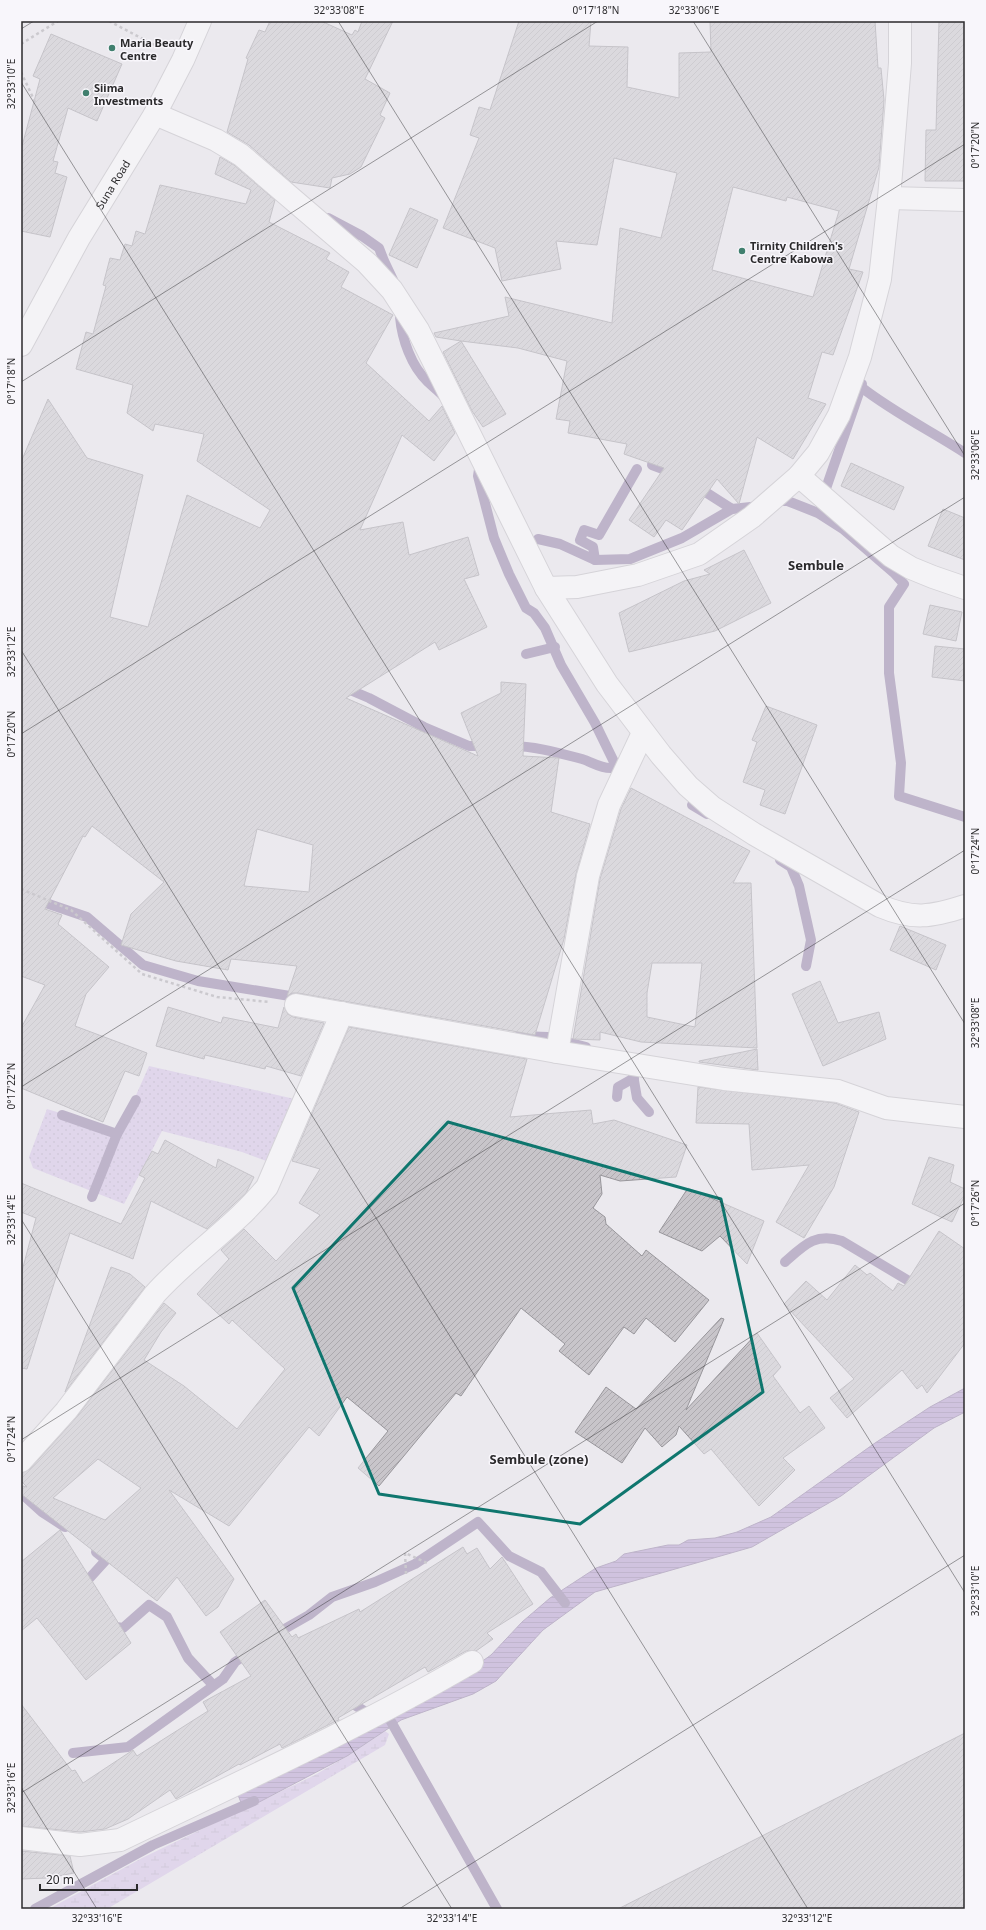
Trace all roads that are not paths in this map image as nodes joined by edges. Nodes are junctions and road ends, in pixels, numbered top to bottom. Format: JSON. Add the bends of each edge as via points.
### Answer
{"nodes":[{"id":1,"x":200,"y":21,"type":"edge"},
{"id":2,"x":900,"y":21,"type":"edge"},
{"id":3,"x":154,"y":114,"type":"junction"},
{"id":4,"x":889,"y":198,"type":"junction"},
{"id":5,"x":965,"y":200,"type":"edge"},
{"id":6,"x":21,"y":345,"type":"edge"},
{"id":7,"x":799,"y":476,"type":"junction"},
{"id":8,"x":546,"y":588,"type":"junction"},
{"id":9,"x":965,"y":588,"type":"edge"},
{"id":10,"x":643,"y":733,"type":"junction"},
{"id":11,"x":965,"y":906,"type":"edge"},
{"id":12,"x":296,"y":1005,"type":"road end"},
{"id":13,"x":342,"y":1014,"type":"junction"},
{"id":14,"x":557,"y":1052,"type":"junction"},
{"id":15,"x":965,"y":1117,"type":"edge"},
{"id":16,"x":21,"y":1461,"type":"edge"},
{"id":17,"x":472,"y":1662,"type":"dead end"},
{"id":18,"x":21,"y":1838,"type":"edge"}],
"edges":[{"from":1,"to":3,"type":"street","name":"Suna Road","via":[[183,60]]},
{"from":2,"to":4,"type":"street","via":[[900,63]]},
{"from":3,"to":6,"type":"street","name":"Suna Road","via":[[80,238]]},
{"from":3,"to":8,"type":"street","via":[[216,140],[242,155],[368,263],[392,290],[418,330]]},
{"from":4,"to":5,"type":"street"},
{"from":4,"to":7,"type":"street","via":[[880,279],[860,357],[839,415],[818,453]]},
{"from":7,"to":8,"type":"street","via":[[752,517],[699,554],[638,575],[577,587]]},
{"from":7,"to":9,"type":"street","via":[[891,556],[933,578]]},
{"from":8,"to":10,"type":"street","via":[[607,684]]},
{"from":10,"to":11,"type":"street","via":[[688,786],[712,807],[880,906],[898,914],[918,916],[933,915]]},
{"from":10,"to":14,"type":"street","via":[[609,805],[588,876]]},
{"from":12,"to":13,"type":"street"},
{"from":13,"to":14,"type":"street"},
{"from":13,"to":16,"type":"street","via":[[267,1187],[251,1207],[170,1277],[66,1411]]},
{"from":14,"to":15,"type":"street","via":[[734,1080],[838,1091],[886,1108]]},
{"from":17,"to":18,"type":"street","via":[[339,1733],[120,1840],[80,1845]]}]}
